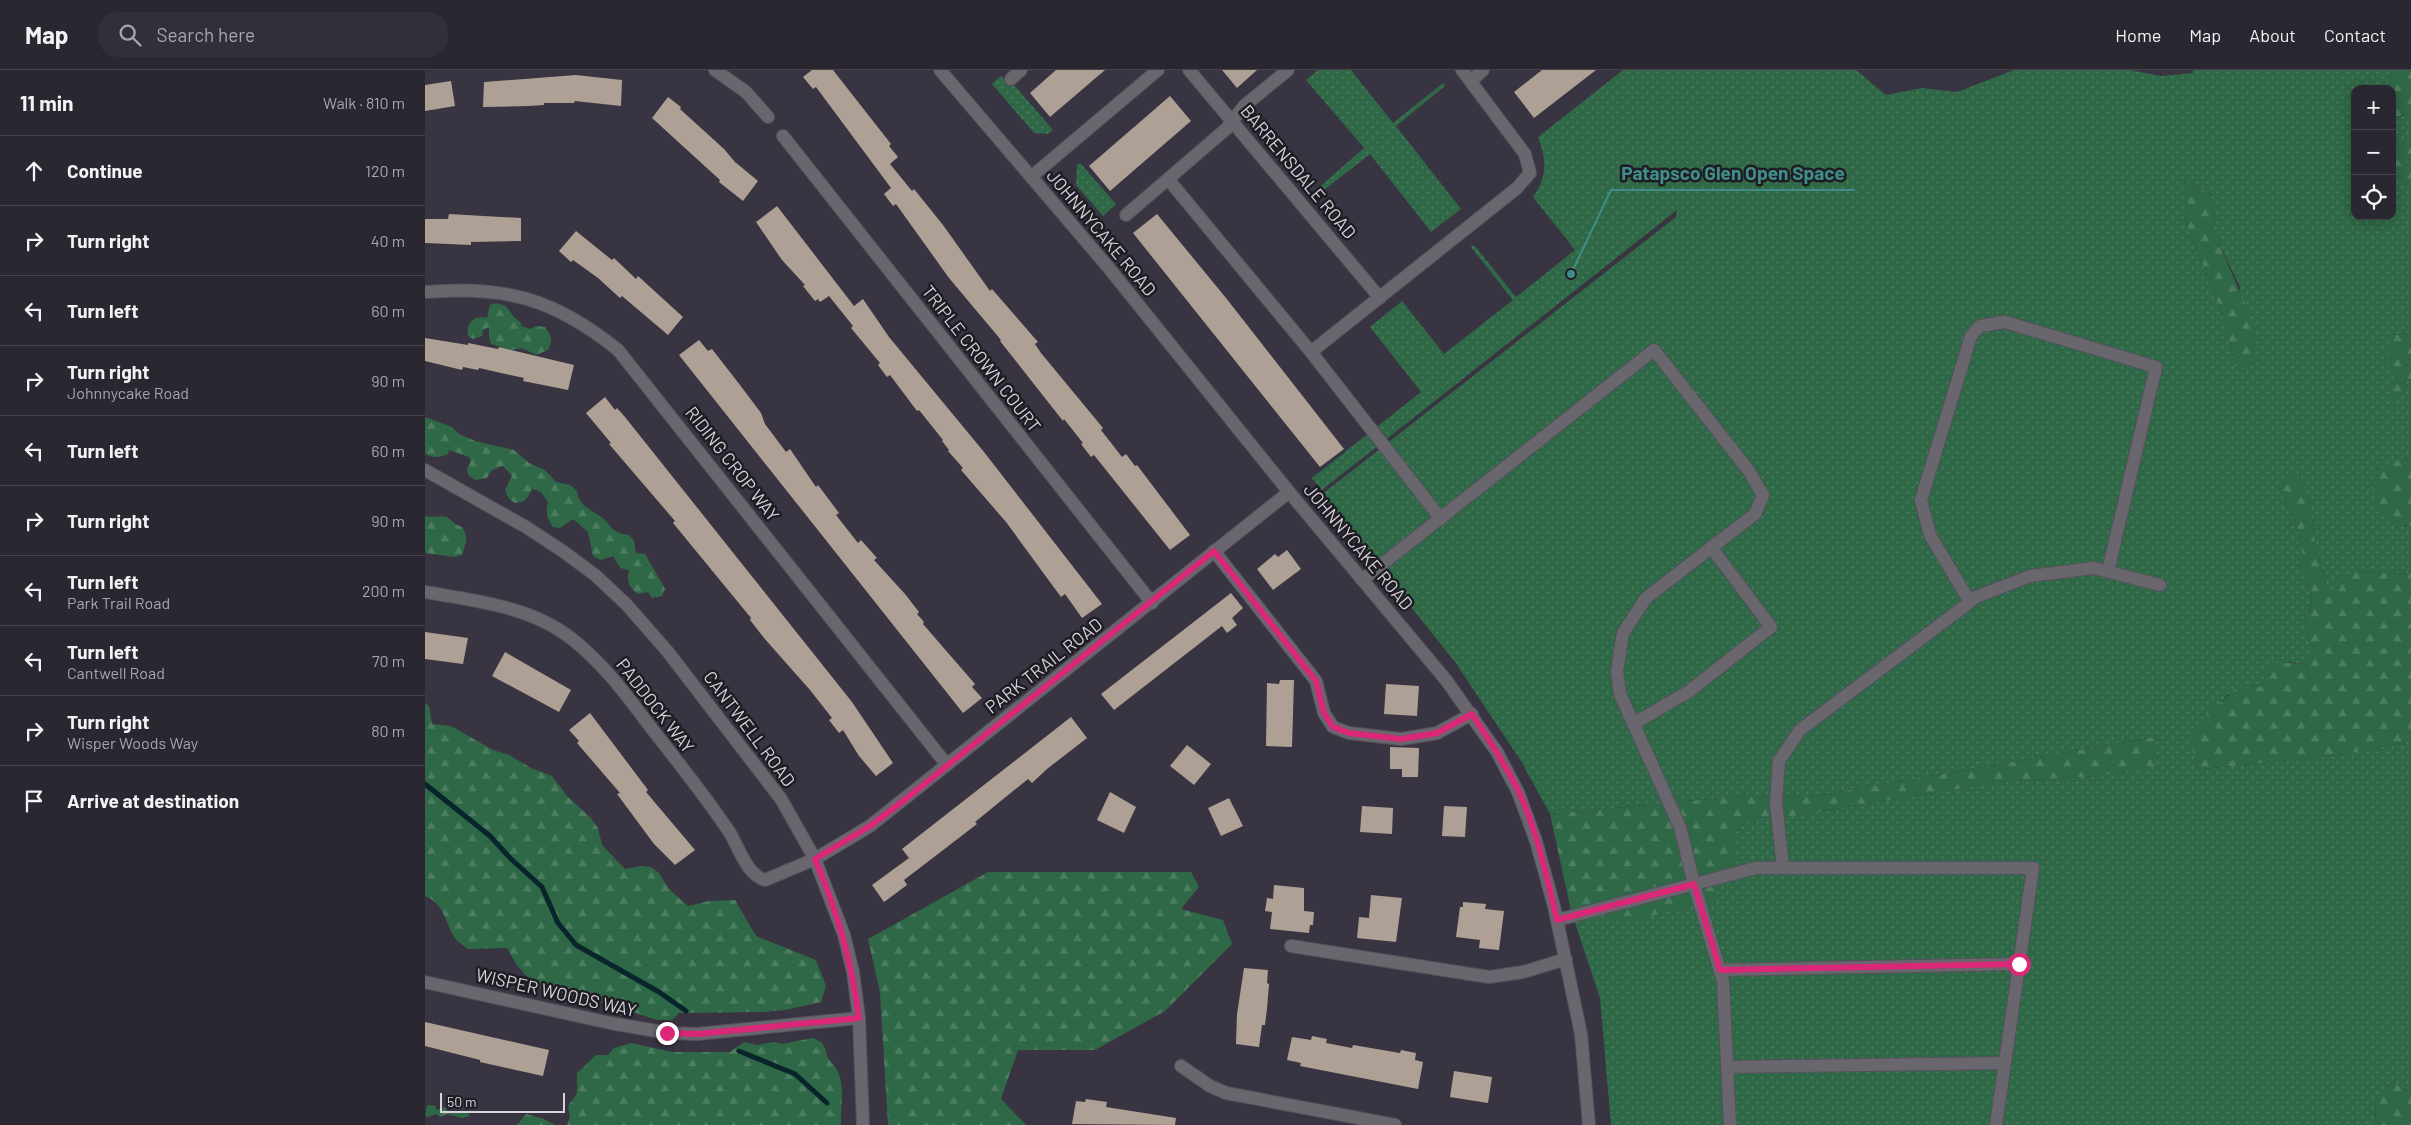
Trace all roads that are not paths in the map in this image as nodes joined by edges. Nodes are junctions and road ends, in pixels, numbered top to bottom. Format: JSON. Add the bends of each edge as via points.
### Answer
{"nodes":[{"id":1,"x":715,"y":70,"type":"edge"},
{"id":2,"x":940,"y":70,"type":"edge"},
{"id":3,"x":1021,"y":70,"type":"edge"},
{"id":4,"x":1158,"y":70,"type":"edge"},
{"id":5,"x":1189,"y":70,"type":"edge"},
{"id":6,"x":1288,"y":70,"type":"edge"},
{"id":7,"x":1462,"y":70,"type":"edge"},
{"id":8,"x":1483,"y":70,"type":"edge"},
{"id":9,"x":1011,"y":79,"type":"dead end"},
{"id":10,"x":1471,"y":81,"type":"junction"},
{"id":11,"x":767,"y":117,"type":"dead end"},
{"id":12,"x":1232,"y":121,"type":"junction"},
{"id":13,"x":783,"y":136,"type":"dead end"},
{"id":14,"x":1031,"y":177,"type":"junction"},
{"id":15,"x":1168,"y":179,"type":"junction"},
{"id":16,"x":1126,"y":215,"type":"dead end"},
{"id":17,"x":425,"y":292,"type":"edge"},
{"id":18,"x":1380,"y":298,"type":"junction"},
{"id":19,"x":1311,"y":352,"type":"junction"},
{"id":20,"x":427,"y":475,"type":"edge"},
{"id":21,"x":1289,"y":492,"type":"junction"},
{"id":22,"x":1441,"y":518,"type":"junction"},
{"id":23,"x":1711,"y":548,"type":"junction"},
{"id":24,"x":1214,"y":551,"type":"junction"},
{"id":25,"x":2108,"y":571,"type":"junction"},
{"id":26,"x":1363,"y":580,"type":"junction"},
{"id":27,"x":2160,"y":585,"type":"dead end"},
{"id":28,"x":425,"y":592,"type":"edge"},
{"id":29,"x":1970,"y":602,"type":"junction"},
{"id":30,"x":1152,"y":603,"type":"junction"},
{"id":31,"x":1472,"y":714,"type":"junction"},
{"id":32,"x":1633,"y":724,"type":"junction"},
{"id":33,"x":947,"y":765,"type":"junction"},
{"id":34,"x":815,"y":859,"type":"junction"},
{"id":35,"x":1783,"y":868,"type":"junction"},
{"id":36,"x":1694,"y":884,"type":"junction"},
{"id":37,"x":1557,"y":920,"type":"junction"},
{"id":38,"x":1291,"y":946,"type":"dead end"},
{"id":39,"x":1566,"y":959,"type":"junction"},
{"id":40,"x":2019,"y":964,"type":"junction"},
{"id":41,"x":1720,"y":970,"type":"junction"},
{"id":42,"x":425,"y":982,"type":"edge"},
{"id":43,"x":859,"y":1018,"type":"junction"},
{"id":44,"x":2005,"y":1063,"type":"junction"},
{"id":45,"x":1181,"y":1066,"type":"dead end"},
{"id":46,"x":1728,"y":1067,"type":"junction"},
{"id":47,"x":863,"y":1125,"type":"edge"},
{"id":48,"x":1395,"y":1125,"type":"edge"},
{"id":49,"x":1589,"y":1125,"type":"edge"},
{"id":50,"x":1730,"y":1125,"type":"edge"},
{"id":51,"x":1996,"y":1125,"type":"edge"}],
"edges":[{"from":1,"to":11,"type":"street","via":[[746,92]]},
{"from":2,"to":14,"type":"street","name":"JOHNNYCAKE ROAD"},
{"from":3,"to":9,"type":"street"},
{"from":4,"to":14,"type":"street"},
{"from":5,"to":12,"type":"street","name":"BARRENSDALE ROAD"},
{"from":6,"to":12,"type":"street","via":[[1244,106]]},
{"from":7,"to":10,"type":"street"},
{"from":8,"to":10,"type":"street"},
{"from":10,"to":18,"type":"street","via":[[1525,154],[1530,173],[1517,188]]},
{"from":12,"to":15,"type":"street"},
{"from":12,"to":18,"type":"street","name":"BARRENSDALE ROAD"},
{"from":13,"to":30,"type":"street","name":"TRIPLE CROWN COURT"},
{"from":14,"to":21,"type":"street","name":"JOHNNYCAKE ROAD","via":[[1120,281]]},
{"from":15,"to":16,"type":"street"},
{"from":15,"to":19,"type":"street"},
{"from":17,"to":33,"type":"street","name":"RIDING CROP WAY","via":[[489,290],[526,298],[561,310],[593,329],[618,350]]},
{"from":18,"to":19,"type":"street"},
{"from":19,"to":22,"type":"street"},
{"from":20,"to":34,"type":"street","name":"CANTWELL ROAD","via":[[564,552],[627,605],[669,652],[775,791]]},
{"from":21,"to":24,"type":"street","name":"PARK TRAIL ROAD"},
{"from":21,"to":26,"type":"street","name":"JOHNNYCAKE ROAD"},
{"from":22,"to":23,"type":"street","via":[[1654,350],[1749,471],[1763,495],[1755,514]]},
{"from":22,"to":26,"type":"street"},
{"from":23,"to":32,"type":"street","via":[[1646,598],[1623,633],[1617,671],[1620,694]]},
{"from":23,"to":32,"type":"street","via":[[1771,627],[1688,692]]},
{"from":24,"to":30,"type":"street","name":"PARK TRAIL ROAD"},
{"from":24,"to":31,"type":"street","via":[[1316,681],[1324,713],[1333,727],[1349,733],[1401,739],[1437,733]]},
{"from":25,"to":27,"type":"street"},
{"from":25,"to":29,"type":"street","via":[[2094,568],[2030,576]]},
{"from":25,"to":29,"type":"street","via":[[2156,367],[2005,322],[1980,326],[1971,336],[1921,500],[1930,535]]},
{"from":26,"to":31,"type":"street","name":"JOHNNYCAKE ROAD"},
{"from":28,"to":34,"type":"street","name":"PADDOCK WAY","via":[[503,607],[549,623],[571,638],[613,678],[703,795],[759,878],[773,878]]},
{"from":29,"to":35,"type":"street","via":[[1800,730],[1779,761],[1776,803]]},
{"from":30,"to":33,"type":"street","name":"PARK TRAIL ROAD"},
{"from":31,"to":37,"type":"street","name":"JOHNNYCAKE ROAD","via":[[1519,792]]},
{"from":32,"to":36,"type":"street","via":[[1680,827]]},
{"from":33,"to":34,"type":"street","name":"PARK TRAIL ROAD","via":[[870,826]]},
{"from":34,"to":43,"type":"street","name":"CANTWELL ROAD","via":[[843,935],[853,972]]},
{"from":35,"to":36,"type":"street","via":[[1756,868]]},
{"from":35,"to":40,"type":"street","via":[[2033,868]]},
{"from":36,"to":37,"type":"street"},
{"from":36,"to":41,"type":"street"},
{"from":37,"to":39,"type":"street","name":"JOHNNYCAKE ROAD"},
{"from":38,"to":39,"type":"street","via":[[1489,977],[1523,972]]},
{"from":39,"to":49,"type":"street","name":"JOHNNYCAKE ROAD","via":[[1581,1034]]},
{"from":40,"to":41,"type":"street"},
{"from":40,"to":44,"type":"street"},
{"from":41,"to":46,"type":"street"},
{"from":42,"to":43,"type":"street","name":"WISPER WOODS WAY","via":[[667,1033],[697,1034]]},
{"from":43,"to":47,"type":"street","name":"CANTWELL ROAD"},
{"from":44,"to":46,"type":"street"},
{"from":44,"to":51,"type":"street"},
{"from":45,"to":48,"type":"street","via":[[1210,1086],[1226,1092]]},
{"from":46,"to":50,"type":"street"}]}
